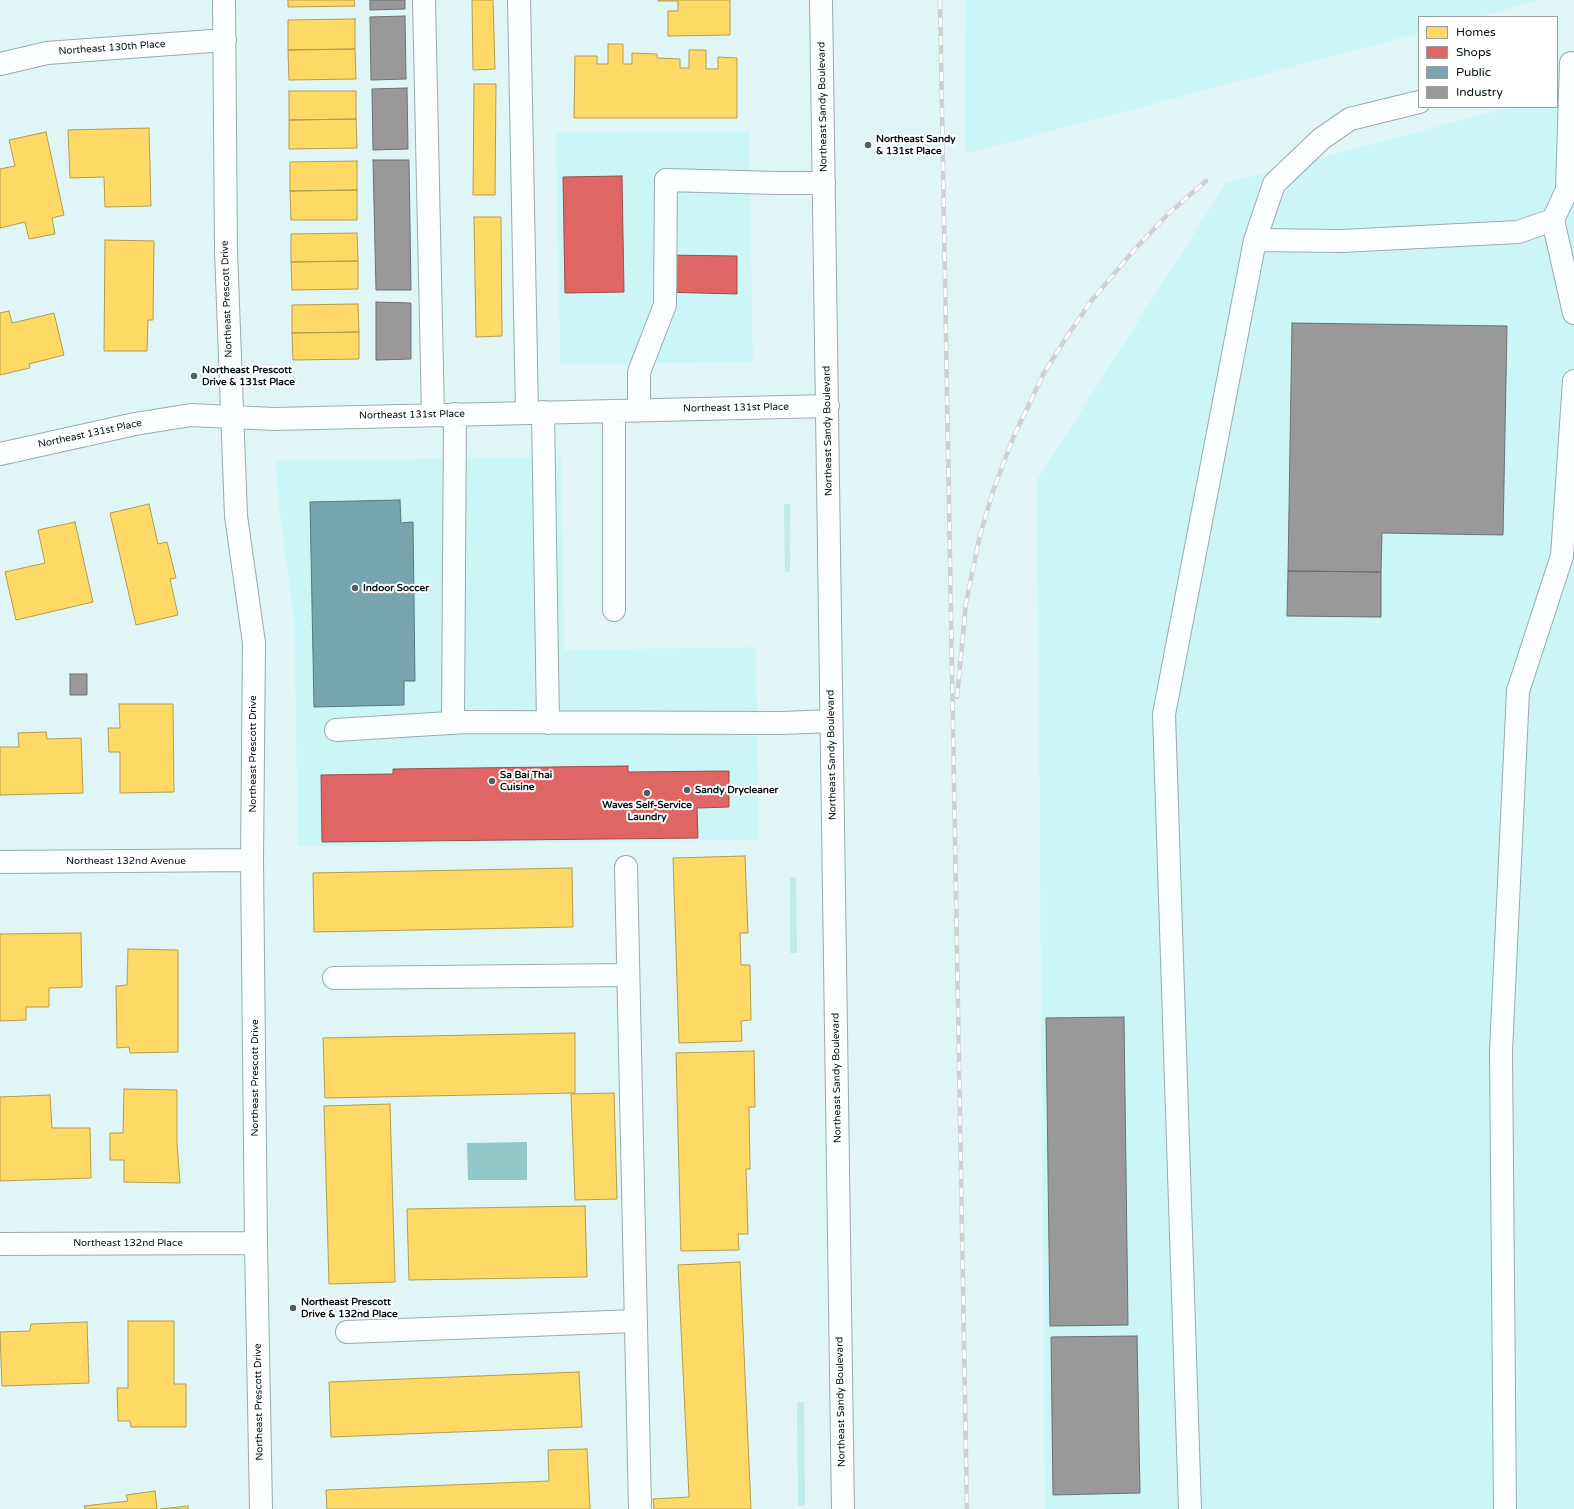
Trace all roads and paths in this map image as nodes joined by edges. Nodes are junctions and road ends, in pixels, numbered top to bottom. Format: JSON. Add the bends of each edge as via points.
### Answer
{"nodes":[{"id":1,"x":224,"y":0,"type":"edge"},
{"id":2,"x":424,"y":0,"type":"edge"},
{"id":3,"x":519,"y":0,"type":"edge"},
{"id":4,"x":822,"y":0,"type":"edge"},
{"id":5,"x":225,"y":40,"type":"junction"},
{"id":6,"x":0,"y":64,"type":"edge"},
{"id":7,"x":1567,"y":64,"type":"edge"},
{"id":8,"x":1418,"y":102,"type":"edge"},
{"id":9,"x":824,"y":183,"type":"junction"},
{"id":10,"x":1553,"y":220,"type":"junction"},
{"id":11,"x":1255,"y":240,"type":"junction"},
{"id":12,"x":1574,"y":313,"type":"edge"},
{"id":13,"x":1574,"y":381,"type":"edge"},
{"id":14,"x":828,"y":406,"type":"junction"},
{"id":15,"x":614,"y":410,"type":"junction"},
{"id":16,"x":639,"y":410,"type":"junction"},
{"id":17,"x":535,"y":413,"type":"junction"},
{"id":18,"x":455,"y":414,"type":"junction"},
{"id":19,"x":433,"y":415,"type":"junction"},
{"id":20,"x":232,"y":417,"type":"junction"},
{"id":21,"x":0,"y":454,"type":"edge"},
{"id":22,"x":614,"y":610,"type":"dead end"},
{"id":23,"x":832,"y":721,"type":"junction"},
{"id":24,"x":453,"y":723,"type":"junction"},
{"id":25,"x":548,"y":723,"type":"junction"},
{"id":26,"x":336,"y":730,"type":"dead end"},
{"id":27,"x":252,"y":860,"type":"junction"},
{"id":28,"x":0,"y":862,"type":"edge"},
{"id":29,"x":626,"y":867,"type":"dead end"},
{"id":30,"x":628,"y":975,"type":"junction"},
{"id":31,"x":334,"y":978,"type":"dead end"},
{"id":32,"x":256,"y":1243,"type":"junction"},
{"id":33,"x":0,"y":1244,"type":"edge"},
{"id":34,"x":636,"y":1321,"type":"junction"},
{"id":35,"x":347,"y":1332,"type":"dead end"},
{"id":36,"x":261,"y":1509,"type":"edge"},
{"id":37,"x":640,"y":1509,"type":"edge"},
{"id":38,"x":843,"y":1509,"type":"edge"},
{"id":39,"x":1190,"y":1509,"type":"edge"},
{"id":40,"x":1505,"y":1509,"type":"edge"}],
"edges":[{"from":1,"to":5,"type":"street","name":"Northeast Prescott Drive"},
{"from":2,"to":19,"type":"street"},
{"from":3,"to":17,"type":"street"},
{"from":4,"to":9,"type":"street","name":"Northeast Sandy Boulevard"},
{"from":5,"to":6,"type":"street","name":"Northeast 130th Place","via":[[47,54]]},
{"from":5,"to":20,"type":"street","name":"Northeast Prescott Drive","via":[[226,251]]},
{"from":7,"to":10,"type":"street","via":[[1567,190]]},
{"from":8,"to":11,"type":"street","via":[[1350,119],[1322,139],[1274,184]]},
{"from":9,"to":14,"type":"street","name":"Northeast Sandy Boulevard"},
{"from":9,"to":16,"type":"street","via":[[666,180],[665,305],[639,372]]},
{"from":10,"to":11,"type":"street","via":[[1518,232],[1342,241]]},
{"from":10,"to":12,"type":"street"},
{"from":11,"to":39,"type":"street","via":[[1164,714]]},
{"from":13,"to":40,"type":"street","via":[[1562,556],[1518,691],[1501,1051]]},
{"from":14,"to":16,"type":"street","name":"Northeast 131st Place"},
{"from":14,"to":23,"type":"street","name":"Northeast Sandy Boulevard"},
{"from":15,"to":16,"type":"street","name":"Northeast 131st Place"},
{"from":15,"to":17,"type":"street","name":"Northeast 131st Place"},
{"from":15,"to":22,"type":"street"},
{"from":17,"to":18,"type":"street","name":"Northeast 131st Place"},
{"from":17,"to":25,"type":"street"},
{"from":18,"to":19,"type":"street","name":"Northeast 131st Place"},
{"from":18,"to":24,"type":"street"},
{"from":19,"to":20,"type":"street","name":"Northeast 131st Place","via":[[274,419]]},
{"from":20,"to":21,"type":"street","name":"Northeast 131st Place","via":[[191,415],[135,424]]},
{"from":20,"to":27,"type":"street","name":"Northeast Prescott Drive","via":[[236,516],[254,643]]},
{"from":23,"to":25,"type":"street"},
{"from":23,"to":38,"type":"street","name":"Northeast Sandy Boulevard"},
{"from":24,"to":25,"type":"street"},
{"from":24,"to":26,"type":"street"},
{"from":27,"to":28,"type":"street","name":"Northeast 132nd Avenue"},
{"from":27,"to":32,"type":"street","name":"Northeast Prescott Drive"},
{"from":29,"to":30,"type":"street"},
{"from":30,"to":31,"type":"street"},
{"from":30,"to":34,"type":"street"},
{"from":32,"to":33,"type":"street","name":"Northeast 132nd Place"},
{"from":32,"to":36,"type":"street","name":"Northeast Prescott Drive"},
{"from":34,"to":35,"type":"street"},
{"from":34,"to":37,"type":"street"}]}
